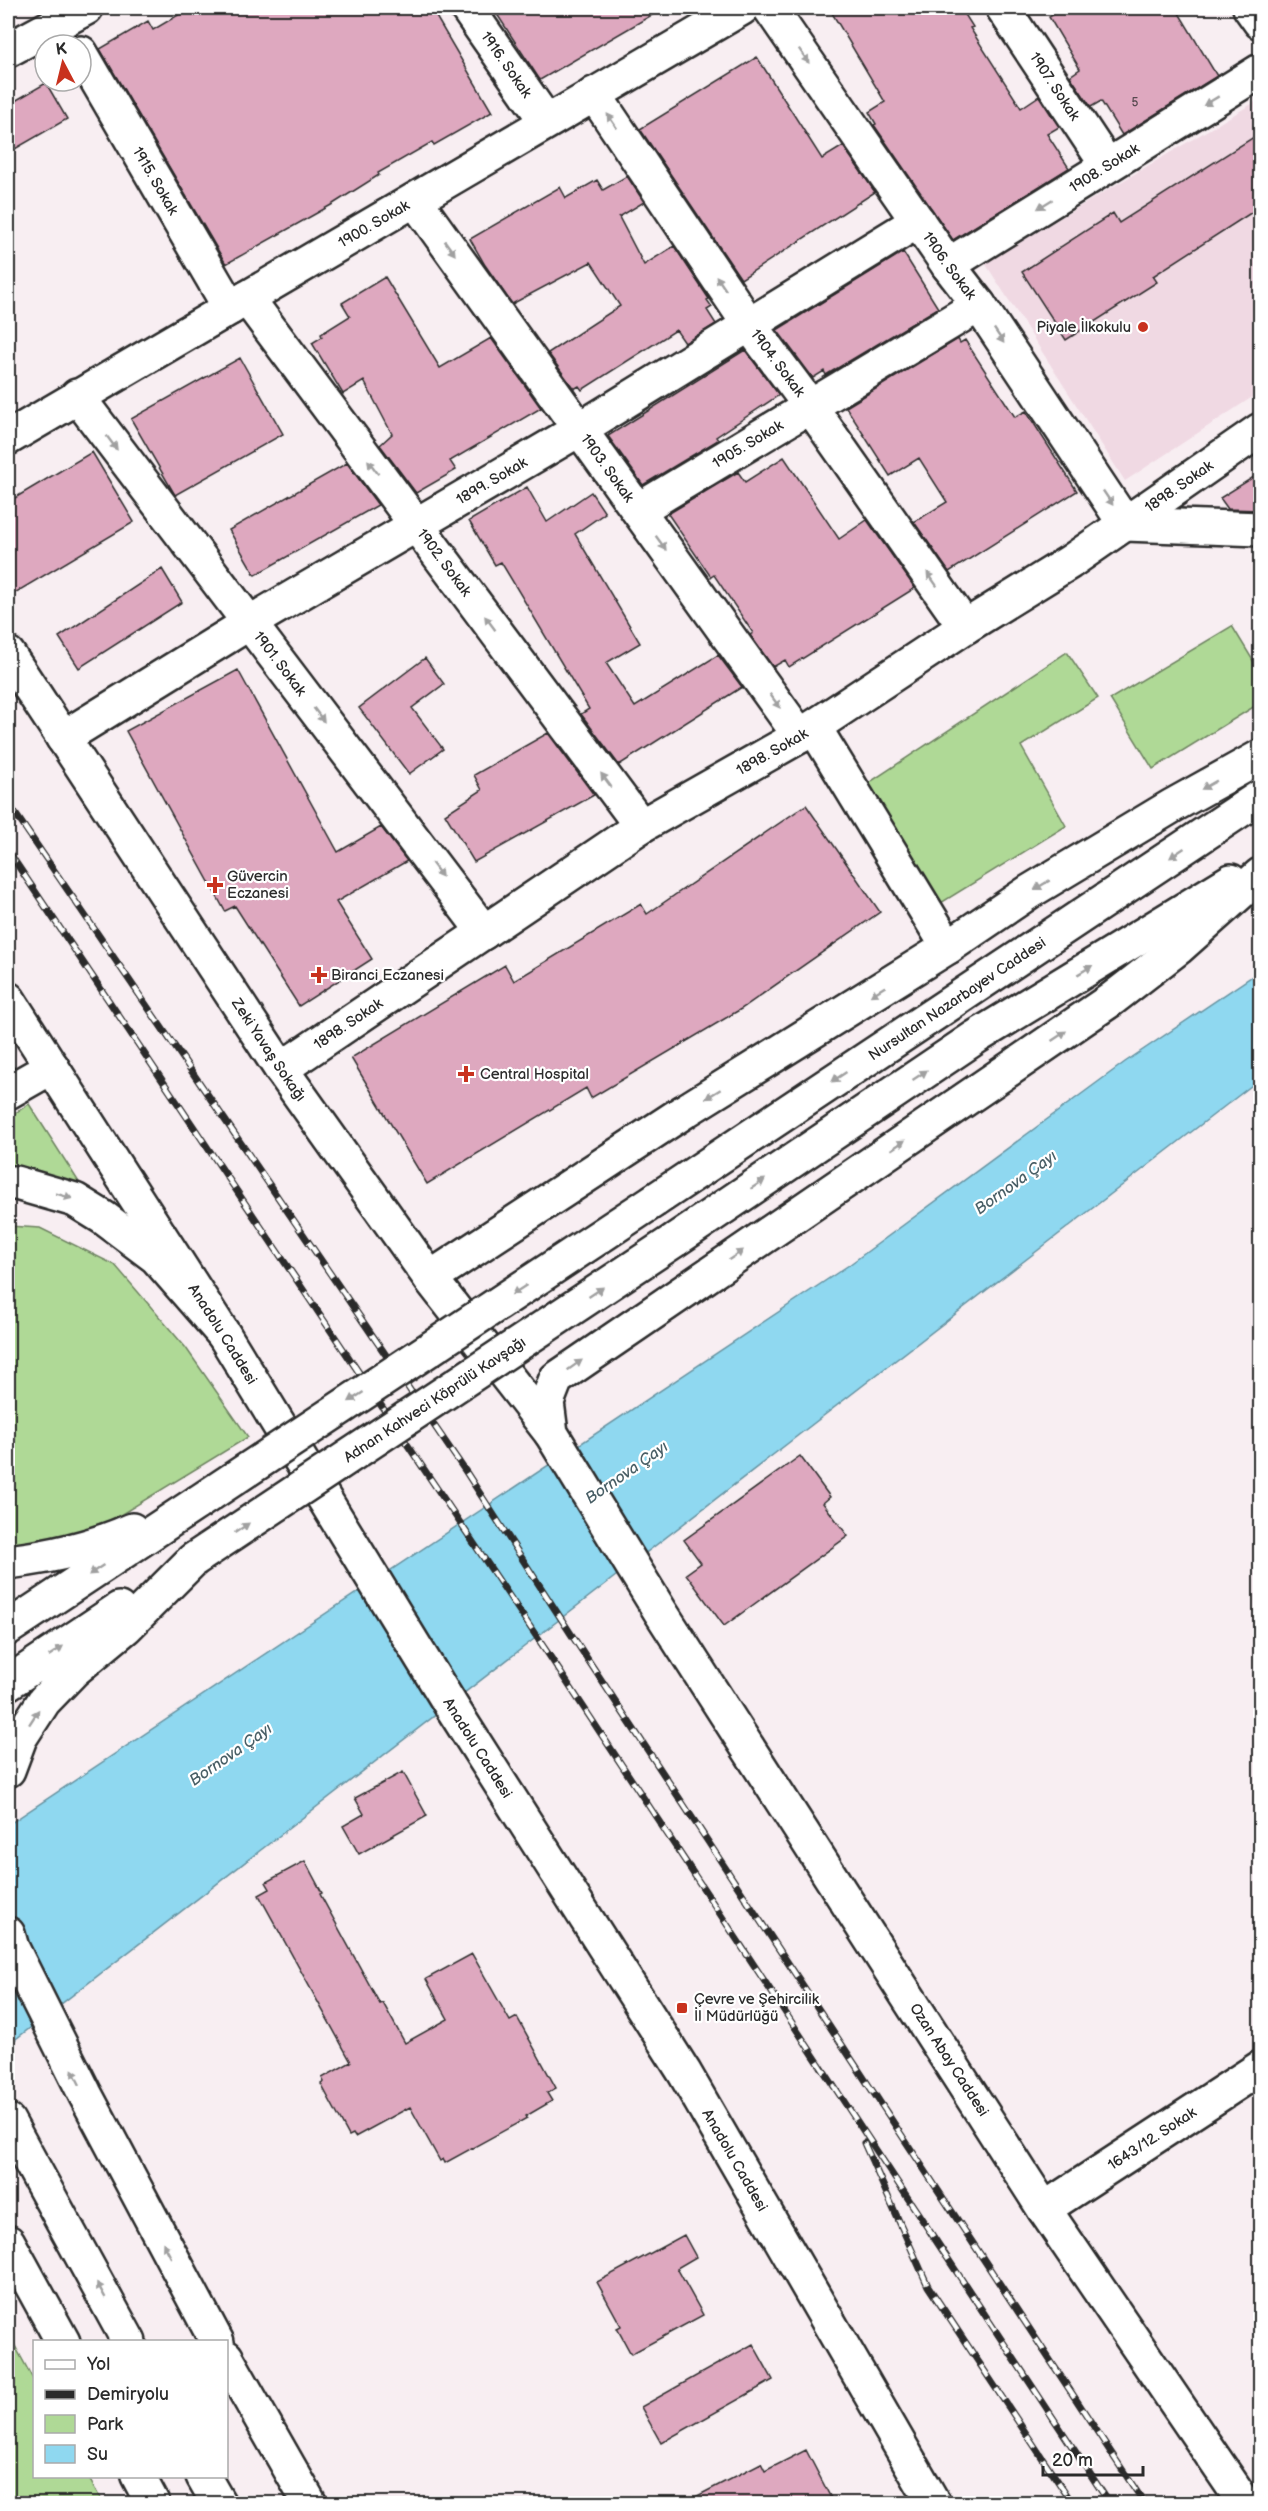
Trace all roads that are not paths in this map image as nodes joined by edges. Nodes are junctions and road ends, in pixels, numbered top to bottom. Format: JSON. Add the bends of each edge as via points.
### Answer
{"nodes":[{"id":1,"x":467,"y":8,"type":"edge"},
{"id":2,"x":742,"y":8,"type":"edge"},
{"id":3,"x":770,"y":8,"type":"edge"},
{"id":4,"x":1004,"y":8,"type":"edge"},
{"id":5,"x":1250,"y":8,"type":"edge"},
{"id":6,"x":1260,"y":22,"type":"edge"},
{"id":7,"x":75,"y":25,"type":"edge"},
{"id":8,"x":8,"y":50,"type":"edge"},
{"id":9,"x":1260,"y":71,"type":"edge"},
{"id":10,"x":93,"y":72,"type":"edge"},
{"id":11,"x":594,"y":94,"type":"junction"},
{"id":12,"x":546,"y":121,"type":"junction"},
{"id":13,"x":1107,"y":165,"type":"junction"},
{"id":14,"x":416,"y":200,"type":"junction"},
{"id":15,"x":918,"y":221,"type":"junction"},
{"id":16,"x":948,"y":265,"type":"junction"},
{"id":17,"x":239,"y":303,"type":"junction"},
{"id":18,"x":979,"y":305,"type":"junction"},
{"id":19,"x":748,"y":323,"type":"junction"},
{"id":20,"x":77,"y":396,"type":"junction"},
{"id":21,"x":810,"y":406,"type":"junction"},
{"id":22,"x":579,"y":429,"type":"junction"},
{"id":23,"x":1260,"y":430,"type":"edge"},
{"id":24,"x":8,"y":438,"type":"edge"},
{"id":25,"x":638,"y":510,"type":"junction"},
{"id":26,"x":1125,"y":524,"type":"junction"},
{"id":27,"x":417,"y":525,"type":"junction"},
{"id":28,"x":1260,"y":529,"type":"edge"},
{"id":29,"x":249,"y":623,"type":"junction"},
{"id":30,"x":965,"y":627,"type":"junction"},
{"id":31,"x":8,"y":654,"type":"edge"},
{"id":32,"x":807,"y":731,"type":"junction"},
{"id":33,"x":63,"y":738,"type":"junction"},
{"id":34,"x":1260,"y":757,"type":"edge"},
{"id":35,"x":1260,"y":797,"type":"edge"},
{"id":36,"x":641,"y":826,"type":"junction"},
{"id":37,"x":1260,"y":863,"type":"edge"},
{"id":38,"x":1260,"y":875,"type":"edge"},
{"id":39,"x":484,"y":932,"type":"junction"},
{"id":40,"x":948,"y":947,"type":"junction"},
{"id":41,"x":8,"y":999,"type":"edge"},
{"id":42,"x":52,"y":1067,"type":"junction"},
{"id":43,"x":281,"y":1069,"type":"junction"},
{"id":44,"x":8,"y":1092,"type":"edge"},
{"id":45,"x":8,"y":1183,"type":"edge"},
{"id":46,"x":430,"y":1278,"type":"junction"},
{"id":47,"x":224,"y":1335,"type":"junction"},
{"id":48,"x":551,"y":1432,"type":"junction"},
{"id":49,"x":197,"y":1503,"type":"junction"},
{"id":50,"x":193,"y":1560,"type":"junction"},
{"id":51,"x":8,"y":1562,"type":"edge"},
{"id":52,"x":8,"y":1628,"type":"edge"},
{"id":53,"x":8,"y":1683,"type":"edge"},
{"id":54,"x":8,"y":1770,"type":"edge"},
{"id":55,"x":8,"y":1934,"type":"edge"},
{"id":56,"x":1260,"y":2068,"type":"edge"},
{"id":57,"x":8,"y":2121,"type":"edge"},
{"id":58,"x":1044,"y":2209,"type":"junction"},
{"id":59,"x":8,"y":2242,"type":"edge"},
{"id":60,"x":195,"y":2301,"type":"junction"},
{"id":61,"x":62,"y":2340,"type":"edge"},
{"id":62,"x":128,"y":2340,"type":"edge"},
{"id":63,"x":212,"y":2340,"type":"edge"},
{"id":64,"x":217,"y":2340,"type":"edge"},
{"id":65,"x":228,"y":2360,"type":"edge"},
{"id":66,"x":228,"y":2377,"type":"edge"},
{"id":67,"x":139,"y":2478,"type":"edge"},
{"id":68,"x":204,"y":2478,"type":"edge"},
{"id":69,"x":153,"y":2504,"type":"edge"},
{"id":70,"x":219,"y":2504,"type":"edge"},
{"id":71,"x":285,"y":2504,"type":"edge"},
{"id":72,"x":310,"y":2504,"type":"edge"},
{"id":73,"x":934,"y":2504,"type":"edge"},
{"id":74,"x":1245,"y":2504,"type":"edge"}],
"edges":[{"from":1,"to":12,"type":"main road","name":"1916. Sokak"},
{"from":2,"to":11,"type":"main road","name":"1900. Sokak"},
{"from":3,"to":15,"type":"main road","name":"1906. Sokak","one_way":true},
{"from":4,"to":13,"type":"main road","name":"1907. Sokak"},
{"from":5,"to":6,"type":"main road"},
{"from":7,"to":8,"type":"main road"},
{"from":9,"to":13,"type":"main road","name":"1908. Sokak","one_way":true},
{"from":10,"to":17,"type":"main road","name":"1915. Sokak"},
{"from":11,"to":12,"type":"main road","name":"1900. Sokak"},
{"from":19,"to":11,"type":"main road","name":"1904. Sokak","one_way":true},
{"from":12,"to":14,"type":"main road","name":"1900. Sokak"},
{"from":13,"to":16,"type":"main road","name":"1908. Sokak","one_way":true},
{"from":14,"to":17,"type":"main road","name":"1900. Sokak"},
{"from":14,"to":22,"type":"main road","name":"1903. Sokak","one_way":true},
{"from":15,"to":16,"type":"main road","name":"1906. Sokak"},
{"from":15,"to":19,"type":"main road","name":"1899. Sokak"},
{"from":16,"to":18,"type":"main road","name":"1906. Sokak"},
{"from":17,"to":20,"type":"main road","name":"1900. Sokak"},
{"from":27,"to":17,"type":"main road","name":"1902. Sokak","one_way":true},
{"from":18,"to":21,"type":"main road","name":"1905. Sokak"},
{"from":18,"to":26,"type":"main road","name":"1906. Sokak","one_way":true},
{"from":19,"to":21,"type":"main road","name":"1904. Sokak"},
{"from":19,"to":22,"type":"main road","name":"1899. Sokak"},
{"from":20,"to":24,"type":"main road","name":"1900. Sokak"},
{"from":20,"to":29,"type":"main road","name":"1901. Sokak","one_way":true},
{"from":21,"to":25,"type":"main road","name":"1905. Sokak"},
{"from":30,"to":21,"type":"main road","name":"1904. Sokak","one_way":true},
{"from":22,"to":25,"type":"main road","name":"1903. Sokak"},
{"from":22,"to":27,"type":"main road","name":"1899. Sokak"},
{"from":23,"to":26,"type":"main road","name":"1898. Sokak"},
{"from":25,"to":32,"type":"main road","name":"1903. Sokak","one_way":true},
{"from":26,"to":28,"type":"main road"},
{"from":26,"to":30,"type":"main road","name":"1898. Sokak"},
{"from":27,"to":29,"type":"main road","name":"1899. Sokak"},
{"from":36,"to":27,"type":"main road","name":"1902. Sokak","one_way":true},
{"from":29,"to":33,"type":"main road","name":"1899. Sokak"},
{"from":29,"to":39,"type":"main road","name":"1901. Sokak","one_way":true},
{"from":30,"to":32,"type":"main road","name":"1898. Sokak"},
{"from":31,"to":33,"type":"main road","name":"Zeki Yavaş Sokağı"},
{"from":32,"to":36,"type":"main road","name":"1898. Sokak"},
{"from":32,"to":40,"type":"main road","name":"1903. Sokak"},
{"from":33,"to":43,"type":"main road","name":"Zeki Yavaş Sokağı"},
{"from":34,"to":40,"type":"main road","one_way":true,"via":[[1064,871]]},
{"from":35,"to":49,"type":"main road","name":"Nursultan Nazarbayev Caddesi","one_way":true,"bridge":true},
{"from":36,"to":39,"type":"main road","name":"1898. Sokak"},
{"from":50,"to":37,"type":"main road","name":"Adnan Kahveci Köprülü Kavşağı","one_way":true,"bridge":true,"via":[[976,1037]]},
{"from":48,"to":38,"type":"main road","one_way":true,"via":[[547,1402],[556,1379],[1112,999],[1178,948]]},
{"from":39,"to":43,"type":"main road","name":"1898. Sokak"},
{"from":40,"to":46,"type":"main road","one_way":true,"via":[[685,1111]]},
{"from":41,"to":42,"type":"main road","name":"Anadolu Caddesi"},
{"from":42,"to":44,"type":"main road"},
{"from":42,"to":47,"type":"main road","name":"Anadolu Caddesi"},
{"from":43,"to":46,"type":"main road","name":"Zeki Yavaş Sokağı"},
{"from":45,"to":47,"type":"main road","one_way":true,"via":[[75,1200],[104,1218],[156,1257]]},
{"from":46,"to":48,"type":"main road","name":"Zeki Yavaş Sokağı"},
{"from":47,"to":73,"type":"main road","name":"Anadolu Caddesi","via":[[453,1709],[684,2072]]},
{"from":48,"to":58,"type":"main road","name":"Ozan Abay Caddesi","via":[[660,1611]]},
{"from":49,"to":51,"type":"main road","via":[[106,1541],[43,1558]]},
{"from":49,"to":52,"type":"main road","one_way":true},
{"from":53,"to":50,"type":"main road","one_way":true},
{"from":54,"to":50,"type":"main road","one_way":true,"via":[[20,1738],[44,1701]]},
{"from":60,"to":55,"type":"main road","one_way":true,"via":[[84,2094]]},
{"from":56,"to":58,"type":"main road","name":"1643/12. Sokak"},
{"from":62,"to":57,"type":"main road","one_way":true},
{"from":58,"to":74,"type":"main road","name":"Ozan Abay Caddesi"},
{"from":59,"to":61,"type":"main road"},
{"from":60,"to":63,"type":"main road"},
{"from":60,"to":64,"type":"main road"},
{"from":65,"to":72,"type":"main road"},
{"from":66,"to":71,"type":"main road"},
{"from":67,"to":69,"type":"main road"},
{"from":68,"to":70,"type":"main road"}]}
